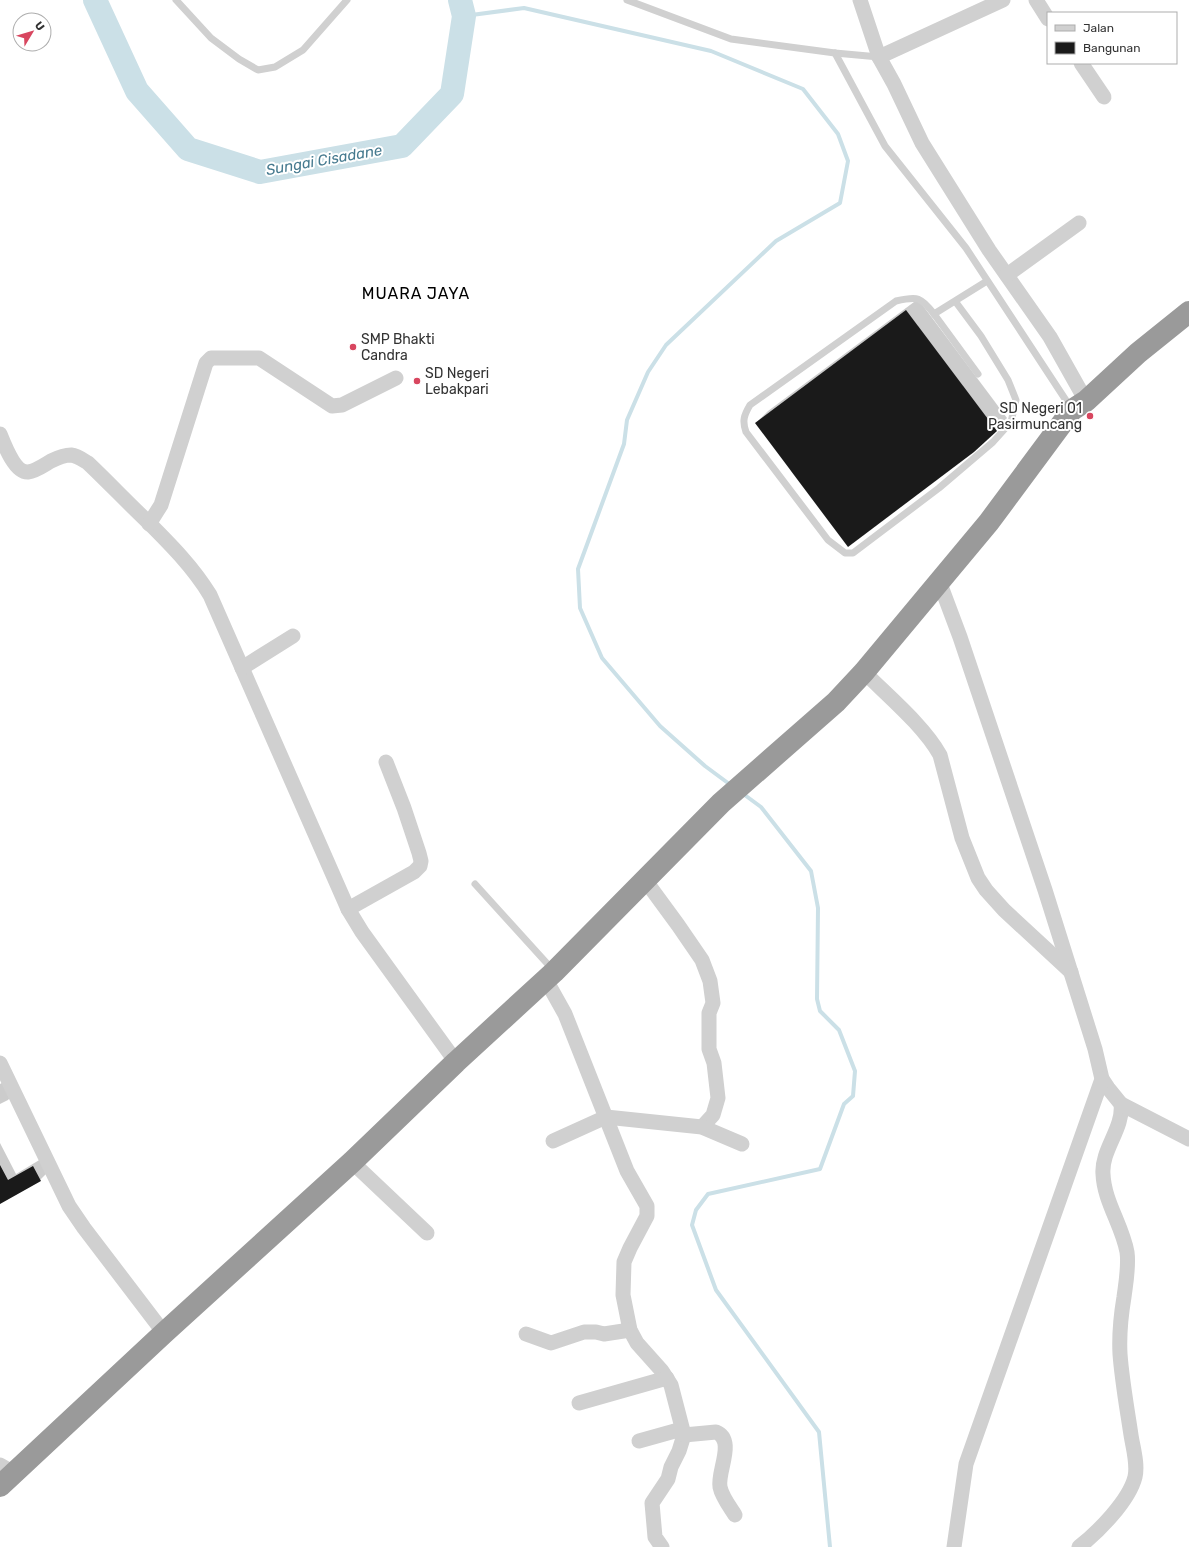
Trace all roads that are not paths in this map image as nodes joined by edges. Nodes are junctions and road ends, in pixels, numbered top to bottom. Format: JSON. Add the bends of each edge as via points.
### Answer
{"nodes":[{"id":1,"x":176,"y":0,"type":"edge"},
{"id":2,"x":347,"y":0,"type":"edge"},
{"id":3,"x":627,"y":0,"type":"edge"},
{"id":4,"x":860,"y":0,"type":"edge"},
{"id":5,"x":1003,"y":0,"type":"edge"},
{"id":6,"x":1036,"y":0,"type":"edge"},
{"id":7,"x":1047,"y":17,"type":"edge"},
{"id":8,"x":835,"y":53,"type":"junction"},
{"id":9,"x":879,"y":57,"type":"junction"},
{"id":10,"x":1082,"y":64,"type":"edge"},
{"id":11,"x":1104,"y":97,"type":"dead end"},
{"id":12,"x":1079,"y":223,"type":"dead end"},
{"id":13,"x":1007,"y":275,"type":"junction"},
{"id":14,"x":987,"y":280,"type":"junction"},
{"id":15,"x":955,"y":301,"type":"junction"},
{"id":16,"x":1189,"y":312,"type":"edge"},
{"id":17,"x":934,"y":314,"type":"junction"},
{"id":18,"x":978,"y":374,"type":"dead end"},
{"id":19,"x":396,"y":378,"type":"dead end"},
{"id":20,"x":1079,"y":406,"type":"junction"},
{"id":21,"x":0,"y":434,"type":"edge"},
{"id":22,"x":149,"y":524,"type":"junction"},
{"id":23,"x":939,"y":580,"type":"junction"},
{"id":24,"x":293,"y":636,"type":"dead end"},
{"id":25,"x":242,"y":668,"type":"junction"},
{"id":26,"x":864,"y":672,"type":"junction"},
{"id":27,"x":386,"y":762,"type":"dead end"},
{"id":28,"x":645,"y":880,"type":"junction"},
{"id":29,"x":475,"y":884,"type":"dead end"},
{"id":30,"x":348,"y":909,"type":"junction"},
{"id":31,"x":1071,"y":973,"type":"junction"},
{"id":32,"x":550,"y":976,"type":"junction"},
{"id":33,"x":456,"y":1062,"type":"junction"},
{"id":34,"x":0,"y":1063,"type":"edge"},
{"id":35,"x":1102,"y":1079,"type":"junction"},
{"id":36,"x":1121,"y":1104,"type":"junction"},
{"id":37,"x":606,"y":1117,"type":"junction"},
{"id":38,"x":702,"y":1127,"type":"junction"},
{"id":39,"x":1189,"y":1139,"type":"edge"},
{"id":40,"x":553,"y":1141,"type":"dead end"},
{"id":41,"x":742,"y":1144,"type":"dead end"},
{"id":42,"x":352,"y":1162,"type":"junction"},
{"id":43,"x":427,"y":1233,"type":"dead end"},
{"id":44,"x":630,"y":1330,"type":"junction"},
{"id":45,"x":164,"y":1332,"type":"junction"},
{"id":46,"x":526,"y":1334,"type":"dead end"},
{"id":47,"x":667,"y":1378,"type":"junction"},
{"id":48,"x":579,"y":1403,"type":"dead end"},
{"id":49,"x":683,"y":1432,"type":"junction"},
{"id":50,"x":639,"y":1441,"type":"dead end"},
{"id":51,"x":5,"y":1475,"type":"edge"},
{"id":52,"x":735,"y":1515,"type":"dead end"},
{"id":53,"x":662,"y":1547,"type":"edge"},
{"id":54,"x":954,"y":1547,"type":"edge"},
{"id":55,"x":1079,"y":1547,"type":"edge"}],
"edges":[{"from":1,"to":2,"type":"lane","via":[[212,38],[258,70],[275,67],[303,50]]},
{"from":3,"to":8,"type":"lane","via":[[731,39]]},
{"from":4,"to":9,"type":"street"},
{"from":5,"to":9,"type":"street"},
{"from":6,"to":7,"type":"street"},
{"from":8,"to":9,"type":"lane"},
{"from":8,"to":14,"type":"lane","via":[[885,146],[966,248]]},
{"from":9,"to":13,"type":"street","via":[[931,158]]},
{"from":10,"to":11,"type":"street"},
{"from":12,"to":13,"type":"street"},
{"from":13,"to":20,"type":"street","via":[[1050,337]]},
{"from":14,"to":15,"type":"lane"},
{"from":14,"to":20,"type":"lane"},
{"from":15,"to":17,"type":"lane"},
{"from":15,"to":17,"type":"lane","via":[[981,336],[1008,380],[1016,400],[1011,422],[993,442],[939,488],[853,553],[845,553],[828,540],[746,432],[744,414],[750,405],[896,301],[911,298],[924,301]]},
{"from":16,"to":20,"type":"highway","via":[[1138,352]]},
{"from":17,"to":18,"type":"lane"},
{"from":19,"to":22,"type":"street","via":[[342,405],[332,406],[259,358],[211,358],[206,363],[161,505]]},
{"from":20,"to":23,"type":"highway","via":[[989,522]]},
{"from":21,"to":22,"type":"street","via":[[11,458],[22,471],[33,470],[63,456],[71,455],[84,460]]},
{"from":22,"to":25,"type":"street","via":[[186,561],[203,584]]},
{"from":23,"to":26,"type":"highway"},
{"from":23,"to":31,"type":"street","via":[[972,671]]},
{"from":24,"to":25,"type":"street"},
{"from":25,"to":30,"type":"street"},
{"from":26,"to":28,"type":"highway","via":[[836,702],[721,803]]},
{"from":26,"to":31,"type":"street","via":[[935,745],[942,761],[962,838],[978,878],[986,890]]},
{"from":27,"to":30,"type":"street","via":[[419,853],[420,866],[414,872]]},
{"from":28,"to":32,"type":"highway"},
{"from":28,"to":38,"type":"street","via":[[702,960],[710,981],[713,1004],[709,1013],[709,1049],[714,1063],[718,1098],[713,1115]]},
{"from":29,"to":32,"type":"lane"},
{"from":30,"to":33,"type":"street"},
{"from":31,"to":35,"type":"street"},
{"from":32,"to":33,"type":"highway"},
{"from":32,"to":37,"type":"street"},
{"from":33,"to":42,"type":"highway"},
{"from":34,"to":45,"type":"street","via":[[69,1206]]},
{"from":35,"to":36,"type":"street"},
{"from":35,"to":54,"type":"street","via":[[966,1464]]},
{"from":36,"to":39,"type":"street"},
{"from":36,"to":55,"type":"street","via":[[1121,1115],[1102,1171],[1128,1258],[1120,1350],[1136,1475],[1117,1508],[1099,1530]]},
{"from":37,"to":38,"type":"street"},
{"from":37,"to":40,"type":"street"},
{"from":37,"to":44,"type":"street","via":[[627,1170],[647,1206],[647,1216],[624,1262],[623,1295]]},
{"from":38,"to":41,"type":"street"},
{"from":42,"to":43,"type":"street"},
{"from":42,"to":45,"type":"highway"},
{"from":44,"to":46,"type":"street","via":[[604,1334],[584,1332],[551,1343]]},
{"from":44,"to":47,"type":"street","via":[[637,1344]]},
{"from":45,"to":51,"type":"highway"},
{"from":47,"to":48,"type":"street"},
{"from":47,"to":49,"type":"street"},
{"from":49,"to":50,"type":"street"},
{"from":49,"to":52,"type":"street","via":[[716,1432],[723,1437],[726,1451],[720,1488]]},
{"from":49,"to":53,"type":"street","via":[[668,1479],[652,1503],[655,1537]]}]}
